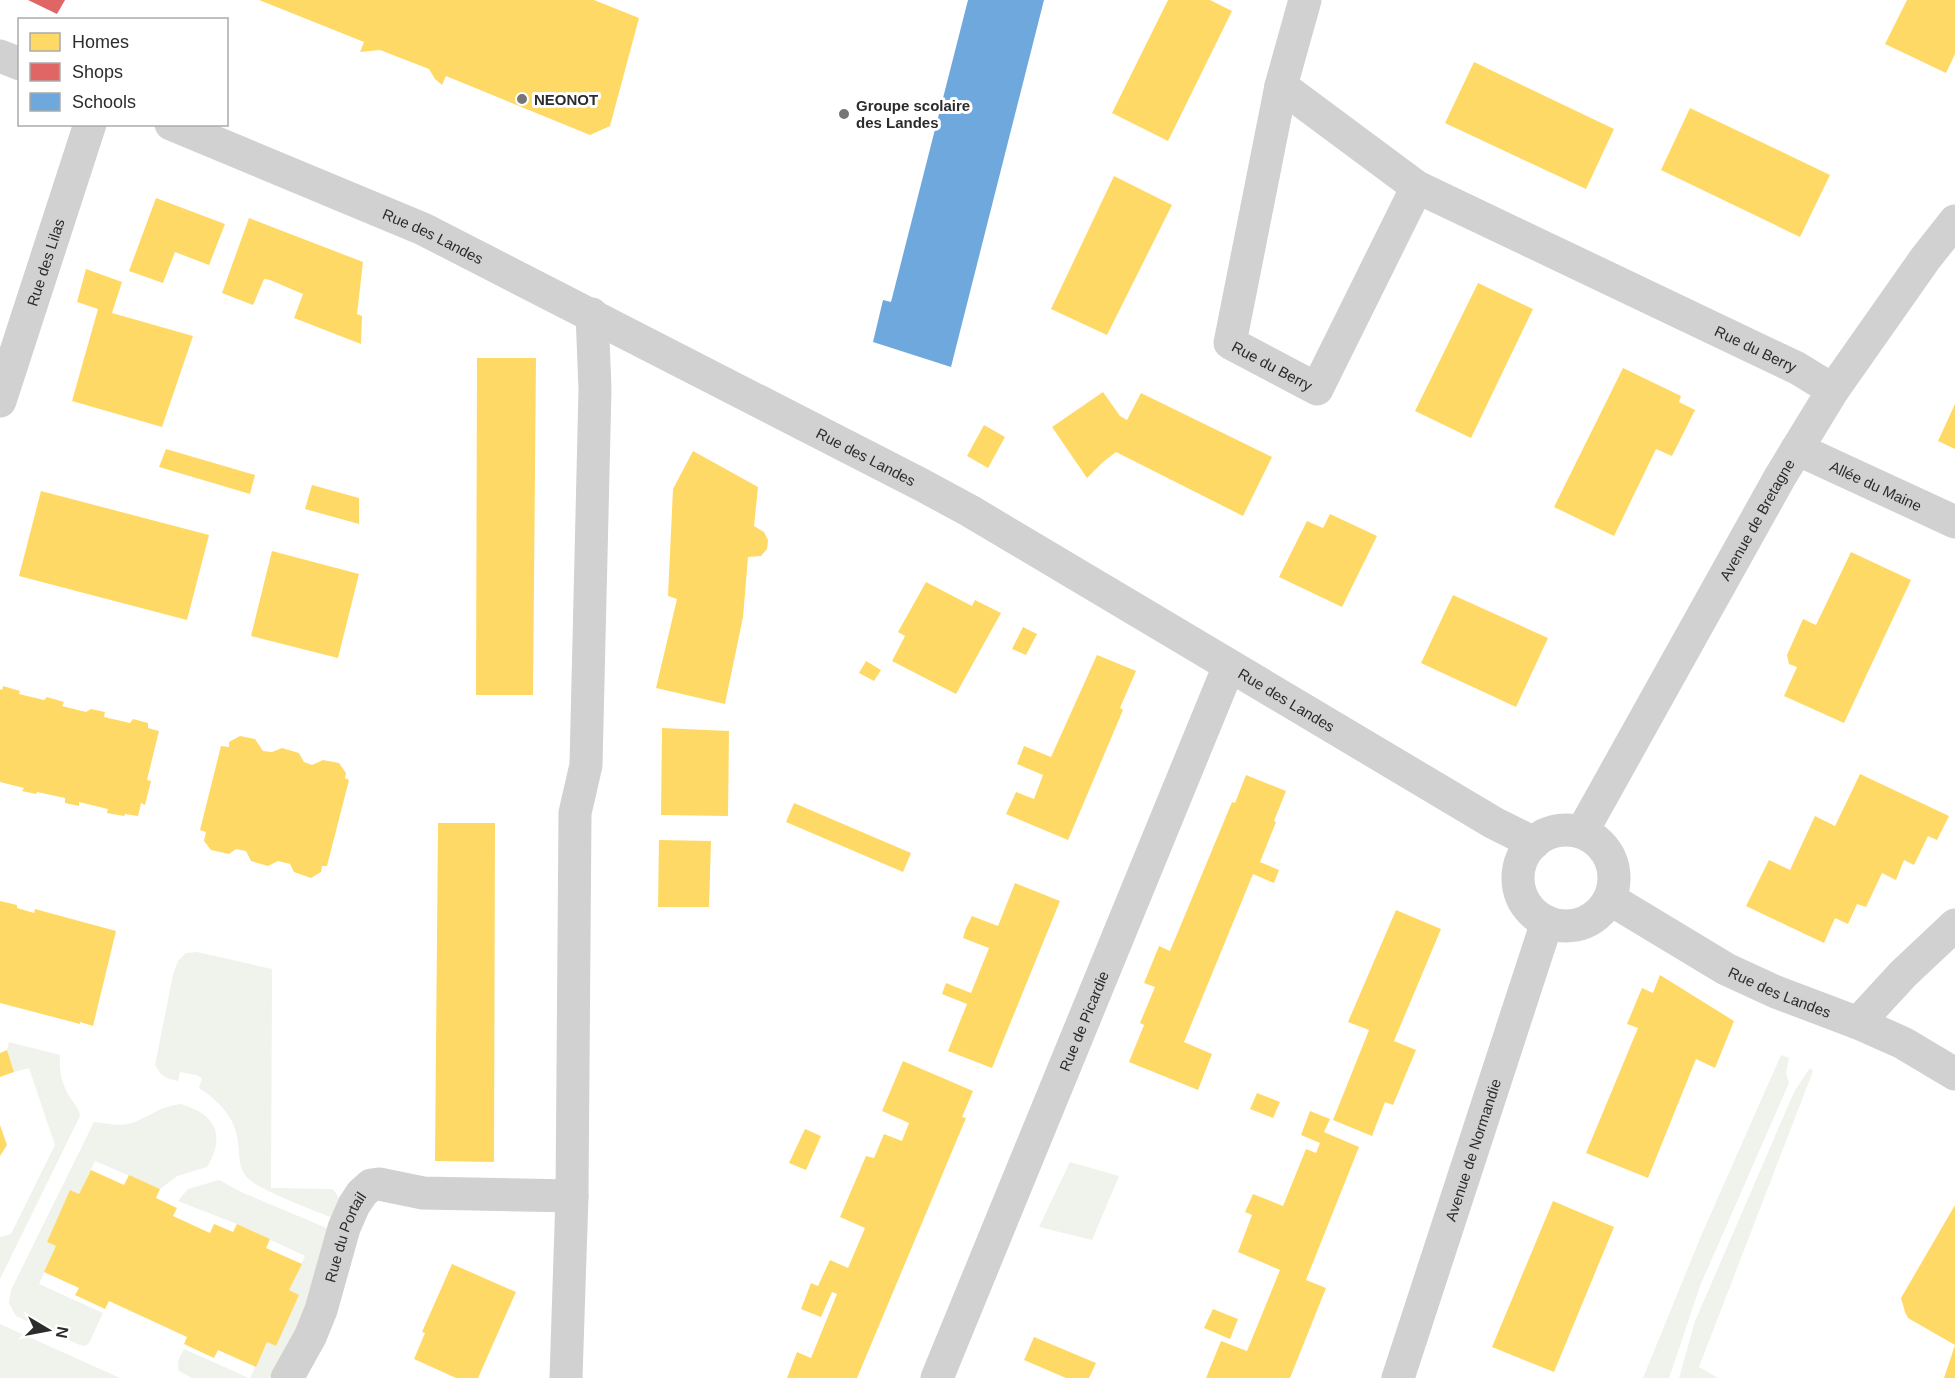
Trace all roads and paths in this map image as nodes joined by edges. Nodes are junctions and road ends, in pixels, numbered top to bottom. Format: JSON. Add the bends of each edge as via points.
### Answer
{"nodes":[{"id":1,"x":1305,"y":0,"type":"edge"},
{"id":2,"x":0,"y":56,"type":"edge"},
{"id":3,"x":18,"y":63,"type":"edge"},
{"id":4,"x":1281,"y":86,"type":"junction"},
{"id":5,"x":89,"y":126,"type":"edge"},
{"id":6,"x":176,"y":126,"type":"edge"},
{"id":7,"x":1417,"y":187,"type":"junction"},
{"id":8,"x":1955,"y":221,"type":"edge"},
{"id":9,"x":592,"y":314,"type":"junction"},
{"id":10,"x":1833,"y":390,"type":"junction"},
{"id":11,"x":0,"y":401,"type":"edge"},
{"id":12,"x":1797,"y":449,"type":"junction"},
{"id":13,"x":1955,"y":522,"type":"edge"},
{"id":14,"x":1229,"y":666,"type":"junction"},
{"id":15,"x":1581,"y":832,"type":"junction"},
{"id":16,"x":1534,"y":843,"type":"junction"},
{"id":17,"x":1610,"y":898,"type":"junction"},
{"id":18,"x":1547,"y":922,"type":"junction"},
{"id":19,"x":1955,"y":925,"type":"edge"},
{"id":20,"x":1858,"y":1023,"type":"junction"},
{"id":21,"x":1955,"y":1074,"type":"edge"},
{"id":22,"x":572,"y":1196,"type":"junction"},
{"id":23,"x":287,"y":1378,"type":"edge"},
{"id":24,"x":566,"y":1378,"type":"edge"},
{"id":25,"x":937,"y":1378,"type":"edge"},
{"id":26,"x":1398,"y":1378,"type":"edge"}],
"edges":[{"from":1,"to":4,"type":"street","name":"Rue du Berry"},
{"from":2,"to":3,"type":"street"},
{"from":4,"to":7,"type":"street","name":"Rue du Berry"},
{"from":4,"to":7,"type":"street","name":"Rue du Berry","via":[[1230,343],[1317,389]]},
{"from":5,"to":11,"type":"street","name":"Rue des Lilas"},
{"from":6,"to":9,"type":"street","name":"Rue des Landes","via":[[423,229]]},
{"from":7,"to":10,"type":"street","name":"Rue du Berry","via":[[1797,368]]},
{"from":8,"to":10,"type":"street","name":"Avenue de Bretagne"},
{"from":9,"to":14,"type":"street","name":"Rue des Landes","via":[[970,511]]},
{"from":9,"to":22,"type":"street","via":[[595,389],[586,765],[575,813]]},
{"from":10,"to":12,"type":"street","name":"Avenue de Bretagne"},
{"from":12,"to":13,"type":"street","name":"Allée du Maine"},
{"from":12,"to":15,"type":"street","name":"Avenue de Bretagne"},
{"from":14,"to":16,"type":"street","name":"Rue des Landes"},
{"from":14,"to":25,"type":"street","name":"Rue de Picardie"},
{"from":15,"to":16,"type":"street","via":[[1551,832]]},
{"from":15,"to":17,"type":"street","via":[[1596,840],[1609,855],[1614,871]]},
{"from":16,"to":18,"type":"street","via":[[1523,856],[1518,882],[1533,912]]},
{"from":17,"to":18,"type":"street","via":[[1587,921],[1568,925]]},
{"from":17,"to":20,"type":"street","name":"Rue des Landes","via":[[1726,969]]},
{"from":18,"to":26,"type":"street","name":"Avenue de Normandie"},
{"from":19,"to":20,"type":"street"},
{"from":20,"to":21,"type":"street","name":"Rue des Landes","via":[[1903,1043]]},
{"from":22,"to":23,"type":"street","name":"Rue du Portail","via":[[423,1193],[371,1185],[362,1193],[344,1228],[321,1310]]},
{"from":22,"to":24,"type":"street"}]}
